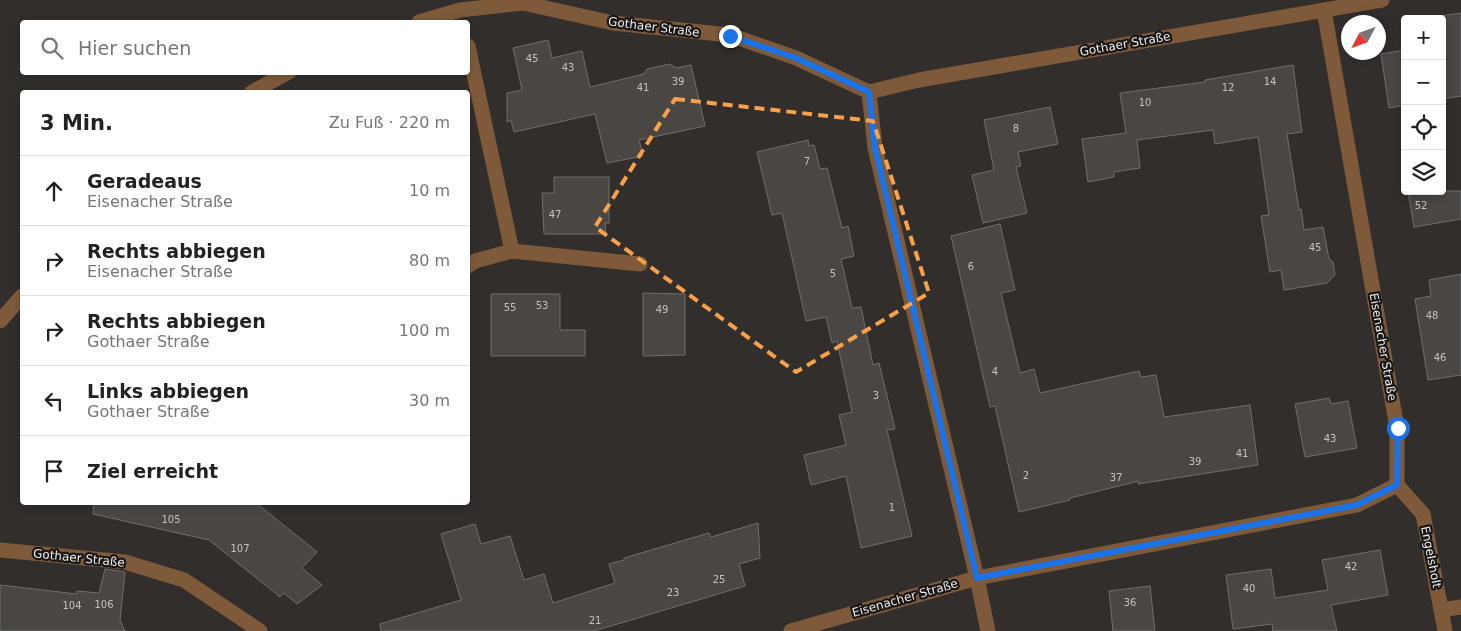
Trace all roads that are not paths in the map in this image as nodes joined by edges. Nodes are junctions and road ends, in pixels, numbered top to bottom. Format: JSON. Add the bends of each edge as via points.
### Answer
{"nodes":[{"id":1,"x":1382,"y":0,"type":"edge"},
{"id":2,"x":1324,"y":10,"type":"junction"},
{"id":3,"x":461,"y":16,"type":"edge"},
{"id":4,"x":433,"y":20,"type":"edge"},
{"id":5,"x":470,"y":55,"type":"edge"},
{"id":6,"x":283,"y":75,"type":"edge"},
{"id":7,"x":256,"y":90,"type":"edge"},
{"id":8,"x":869,"y":92,"type":"junction"},
{"id":9,"x":512,"y":251,"type":"junction"},
{"id":10,"x":640,"y":264,"type":"dead end"},
{"id":11,"x":470,"y":265,"type":"edge"},
{"id":12,"x":20,"y":298,"type":"edge"},
{"id":13,"x":0,"y":322,"type":"edge"},
{"id":14,"x":1397,"y":485,"type":"junction"},
{"id":15,"x":0,"y":550,"type":"edge"},
{"id":16,"x":977,"y":578,"type":"junction"},
{"id":17,"x":1461,"y":606,"type":"edge"},
{"id":18,"x":1441,"y":610,"type":"junction"},
{"id":19,"x":260,"y":631,"type":"edge"},
{"id":20,"x":792,"y":631,"type":"edge"},
{"id":21,"x":988,"y":631,"type":"edge"},
{"id":22,"x":1445,"y":631,"type":"edge"}],
"edges":[{"from":1,"to":2,"type":"street","name":"Gothaer Straße"},
{"from":2,"to":8,"type":"street","name":"Gothaer Straße","via":[[919,80]]},
{"from":2,"to":14,"type":"street","name":"Eisenacher Straße","via":[[1398,428]]},
{"from":3,"to":4,"type":"street","name":"Gothaer Straße"},
{"from":3,"to":8,"type":"street","name":"Gothaer Straße","via":[[523,3],[613,23],[730,36],[796,58]]},
{"from":5,"to":9,"type":"street"},
{"from":6,"to":7,"type":"street"},
{"from":8,"to":16,"type":"street","via":[[875,148]]},
{"from":9,"to":10,"type":"street"},
{"from":9,"to":11,"type":"street"},
{"from":12,"to":13,"type":"street"},
{"from":14,"to":16,"type":"street","name":"Eisenacher Straße","via":[[1357,505]]},
{"from":14,"to":18,"type":"street","name":"Engelsholt","via":[[1423,514]]},
{"from":15,"to":19,"type":"street","name":"Gothaer Straße","via":[[133,564],[184,580]]},
{"from":16,"to":20,"type":"street","name":"Eisenacher Straße"},
{"from":16,"to":21,"type":"street"},
{"from":17,"to":18,"type":"street"},
{"from":18,"to":22,"type":"street","name":"Engelsholt"}]}
